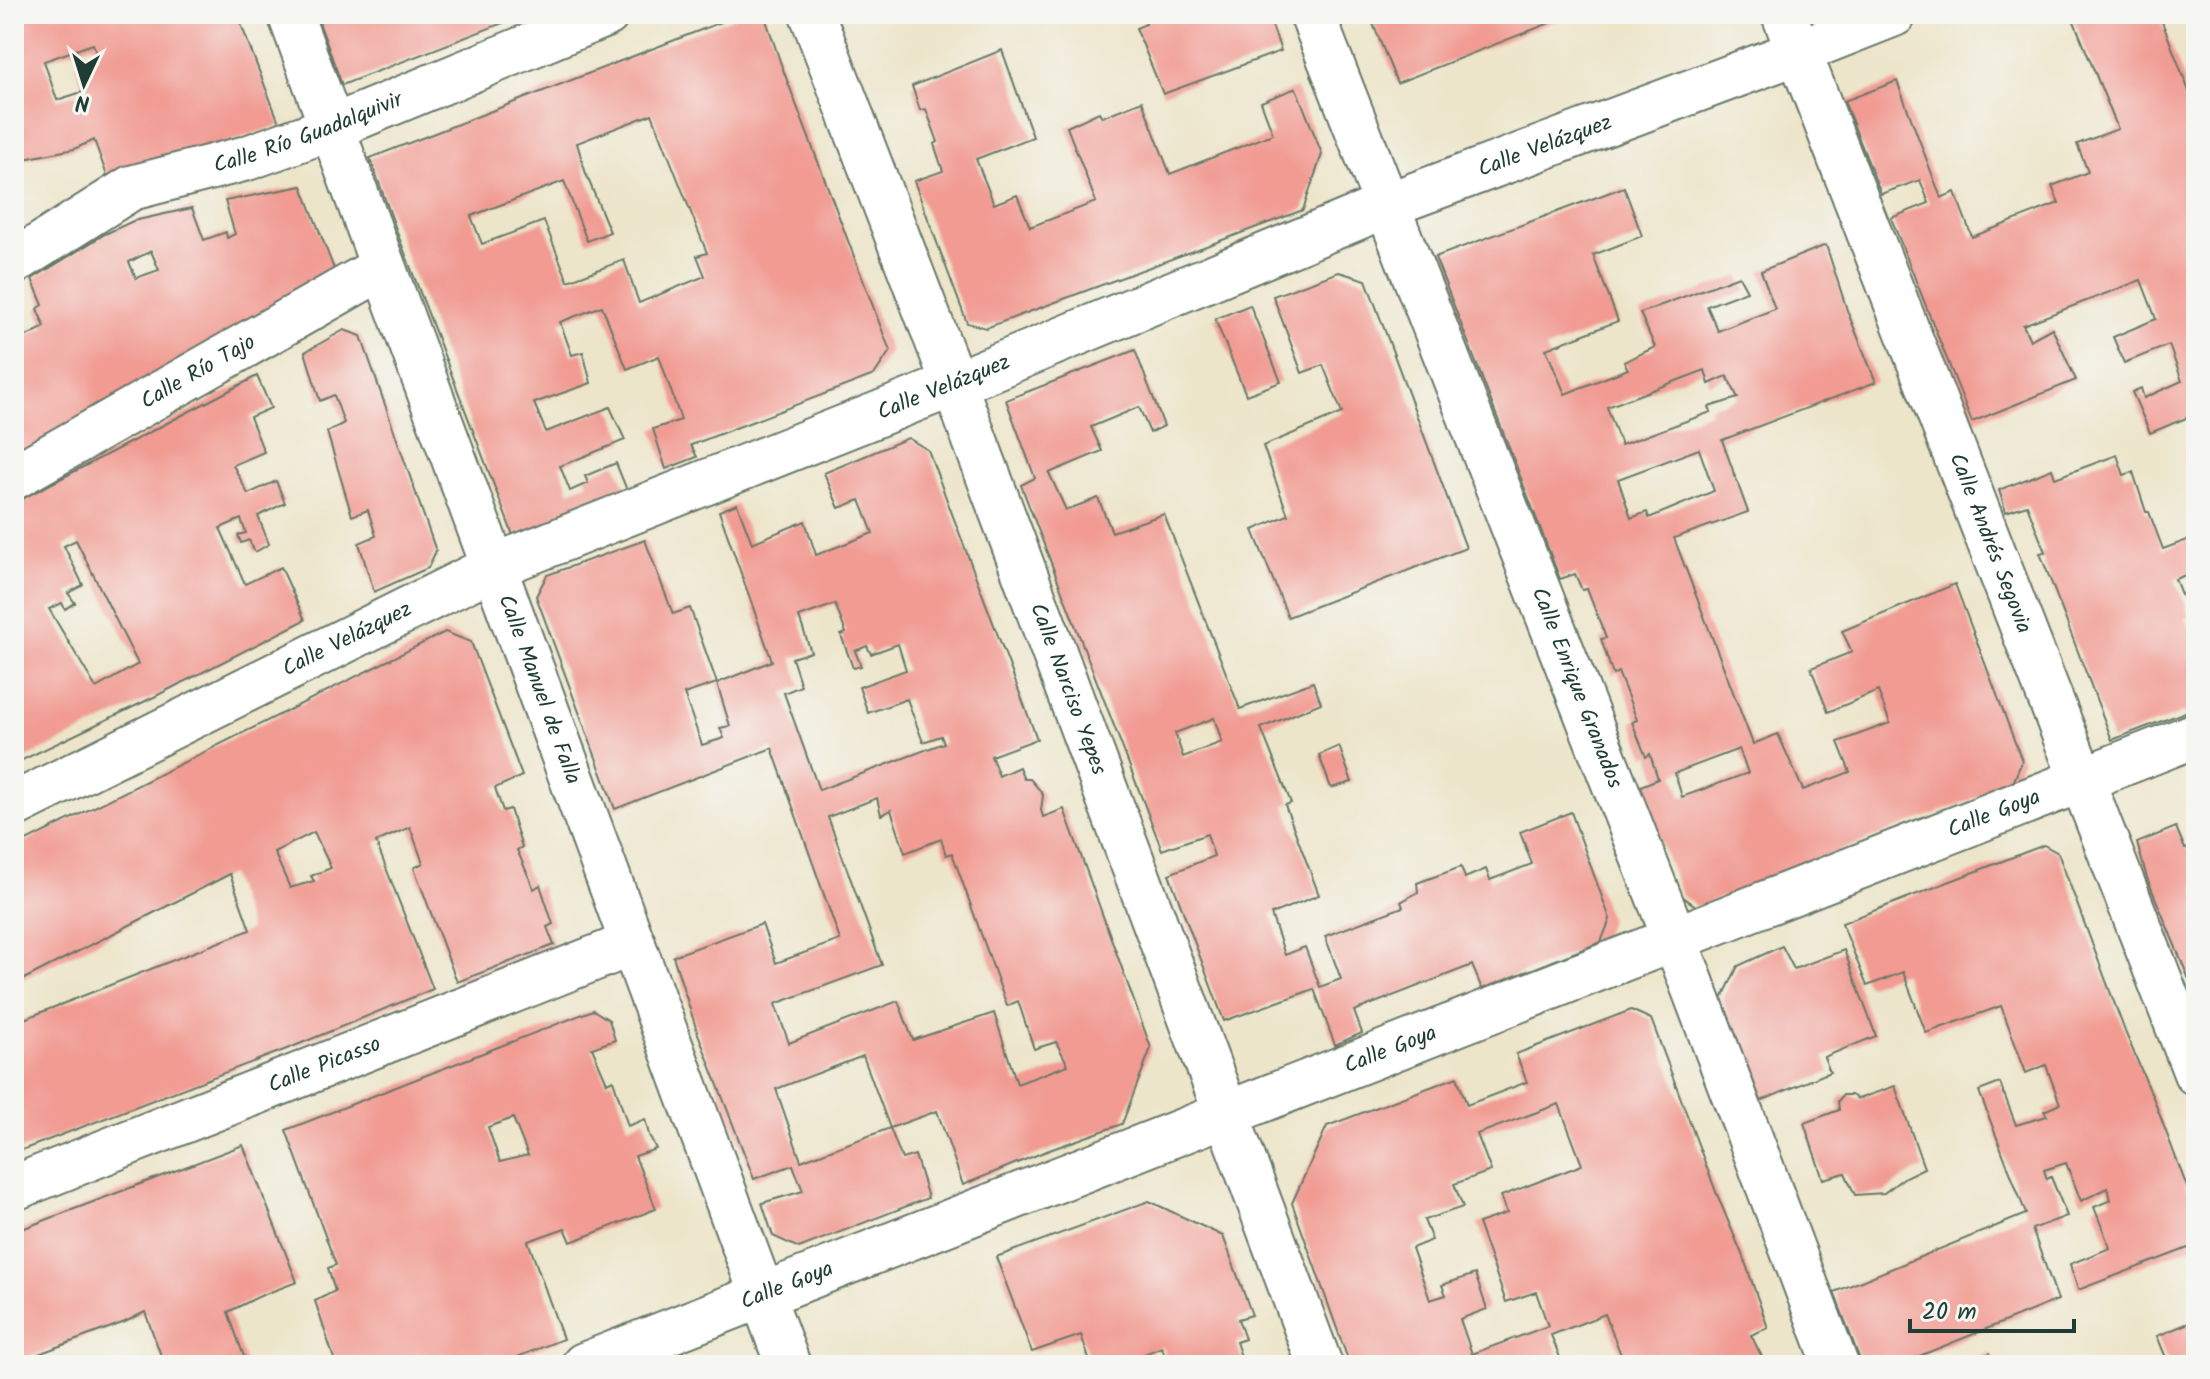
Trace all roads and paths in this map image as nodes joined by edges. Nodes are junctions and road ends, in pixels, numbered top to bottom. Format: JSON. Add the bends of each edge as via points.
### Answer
{"nodes":[{"id":1,"x":290,"y":14,"type":"edge"},
{"id":2,"x":607,"y":14,"type":"edge"},
{"id":3,"x":812,"y":14,"type":"edge"},
{"id":4,"x":1312,"y":14,"type":"edge"},
{"id":5,"x":1894,"y":14,"type":"edge"},
{"id":6,"x":1791,"y":33,"type":"edge"},
{"id":7,"x":331,"y":128,"type":"junction"},
{"id":8,"x":1385,"y":206,"type":"junction"},
{"id":9,"x":14,"y":262,"type":"edge"},
{"id":10,"x":383,"y":267,"type":"junction"},
{"id":11,"x":954,"y":384,"type":"junction"},
{"id":12,"x":14,"y":477,"type":"edge"},
{"id":13,"x":495,"y":566,"type":"junction"},
{"id":14,"x":2196,"y":735,"type":"edge"},
{"id":15,"x":2083,"y":778,"type":"junction"},
{"id":16,"x":14,"y":805,"type":"edge"},
{"id":17,"x":1675,"y":939,"type":"junction"},
{"id":18,"x":633,"y":943,"type":"junction"},
{"id":19,"x":2196,"y":1073,"type":"edge"},
{"id":20,"x":1225,"y":1113,"type":"junction"},
{"id":21,"x":14,"y":1188,"type":"edge"},
{"id":22,"x":762,"y":1296,"type":"junction"},
{"id":23,"x":584,"y":1365,"type":"edge"},
{"id":24,"x":788,"y":1365,"type":"edge"},
{"id":25,"x":1320,"y":1365,"type":"edge"},
{"id":26,"x":1836,"y":1365,"type":"edge"}],
"edges":[{"from":1,"to":7,"type":"street","name":"Calle Manuel de Falla"},
{"from":2,"to":7,"type":"street","name":"Calle Río Guadalquivir"},
{"from":3,"to":11,"type":"street","name":"Calle Narciso Yepes"},
{"from":4,"to":8,"type":"street","name":"Calle Enrique Granados"},
{"from":5,"to":6,"type":"street","name":"Calle Velázquez"},
{"from":6,"to":8,"type":"street","name":"Calle Velázquez"},
{"from":6,"to":15,"type":"street","name":"Calle Andrés Segovia"},
{"from":7,"to":9,"type":"street","name":"Calle Río Guadalquivir","via":[[247,158],[131,188]]},
{"from":7,"to":10,"type":"street","name":"Calle Manuel de Falla"},
{"from":8,"to":11,"type":"street","name":"Calle Velázquez"},
{"from":8,"to":17,"type":"street","name":"Calle Enrique Granados"},
{"from":10,"to":12,"type":"street","name":"Calle Río Tajo"},
{"from":10,"to":13,"type":"street","name":"Calle Manuel de Falla"},
{"from":11,"to":13,"type":"street","name":"Calle Velázquez"},
{"from":11,"to":20,"type":"street","name":"Calle Narciso Yepes"},
{"from":13,"to":16,"type":"street","name":"Calle Velázquez"},
{"from":13,"to":18,"type":"street","name":"Calle Manuel de Falla"},
{"from":14,"to":15,"type":"street","name":"Calle Goya"},
{"from":15,"to":17,"type":"street","name":"Calle Goya"},
{"from":15,"to":19,"type":"street","name":"Calle Andrés Segovia"},
{"from":17,"to":20,"type":"street","name":"Calle Goya"},
{"from":17,"to":26,"type":"street","name":"Calle Enrique Granados"},
{"from":18,"to":21,"type":"street","name":"Calle Picasso"},
{"from":18,"to":22,"type":"street","name":"Calle Manuel de Falla"},
{"from":20,"to":22,"type":"street","name":"Calle Goya"},
{"from":20,"to":25,"type":"street","name":"Calle Narciso Yepes"},
{"from":22,"to":23,"type":"street","name":"Calle Goya"},
{"from":22,"to":24,"type":"street","name":"Calle Manuel de Falla"}]}
